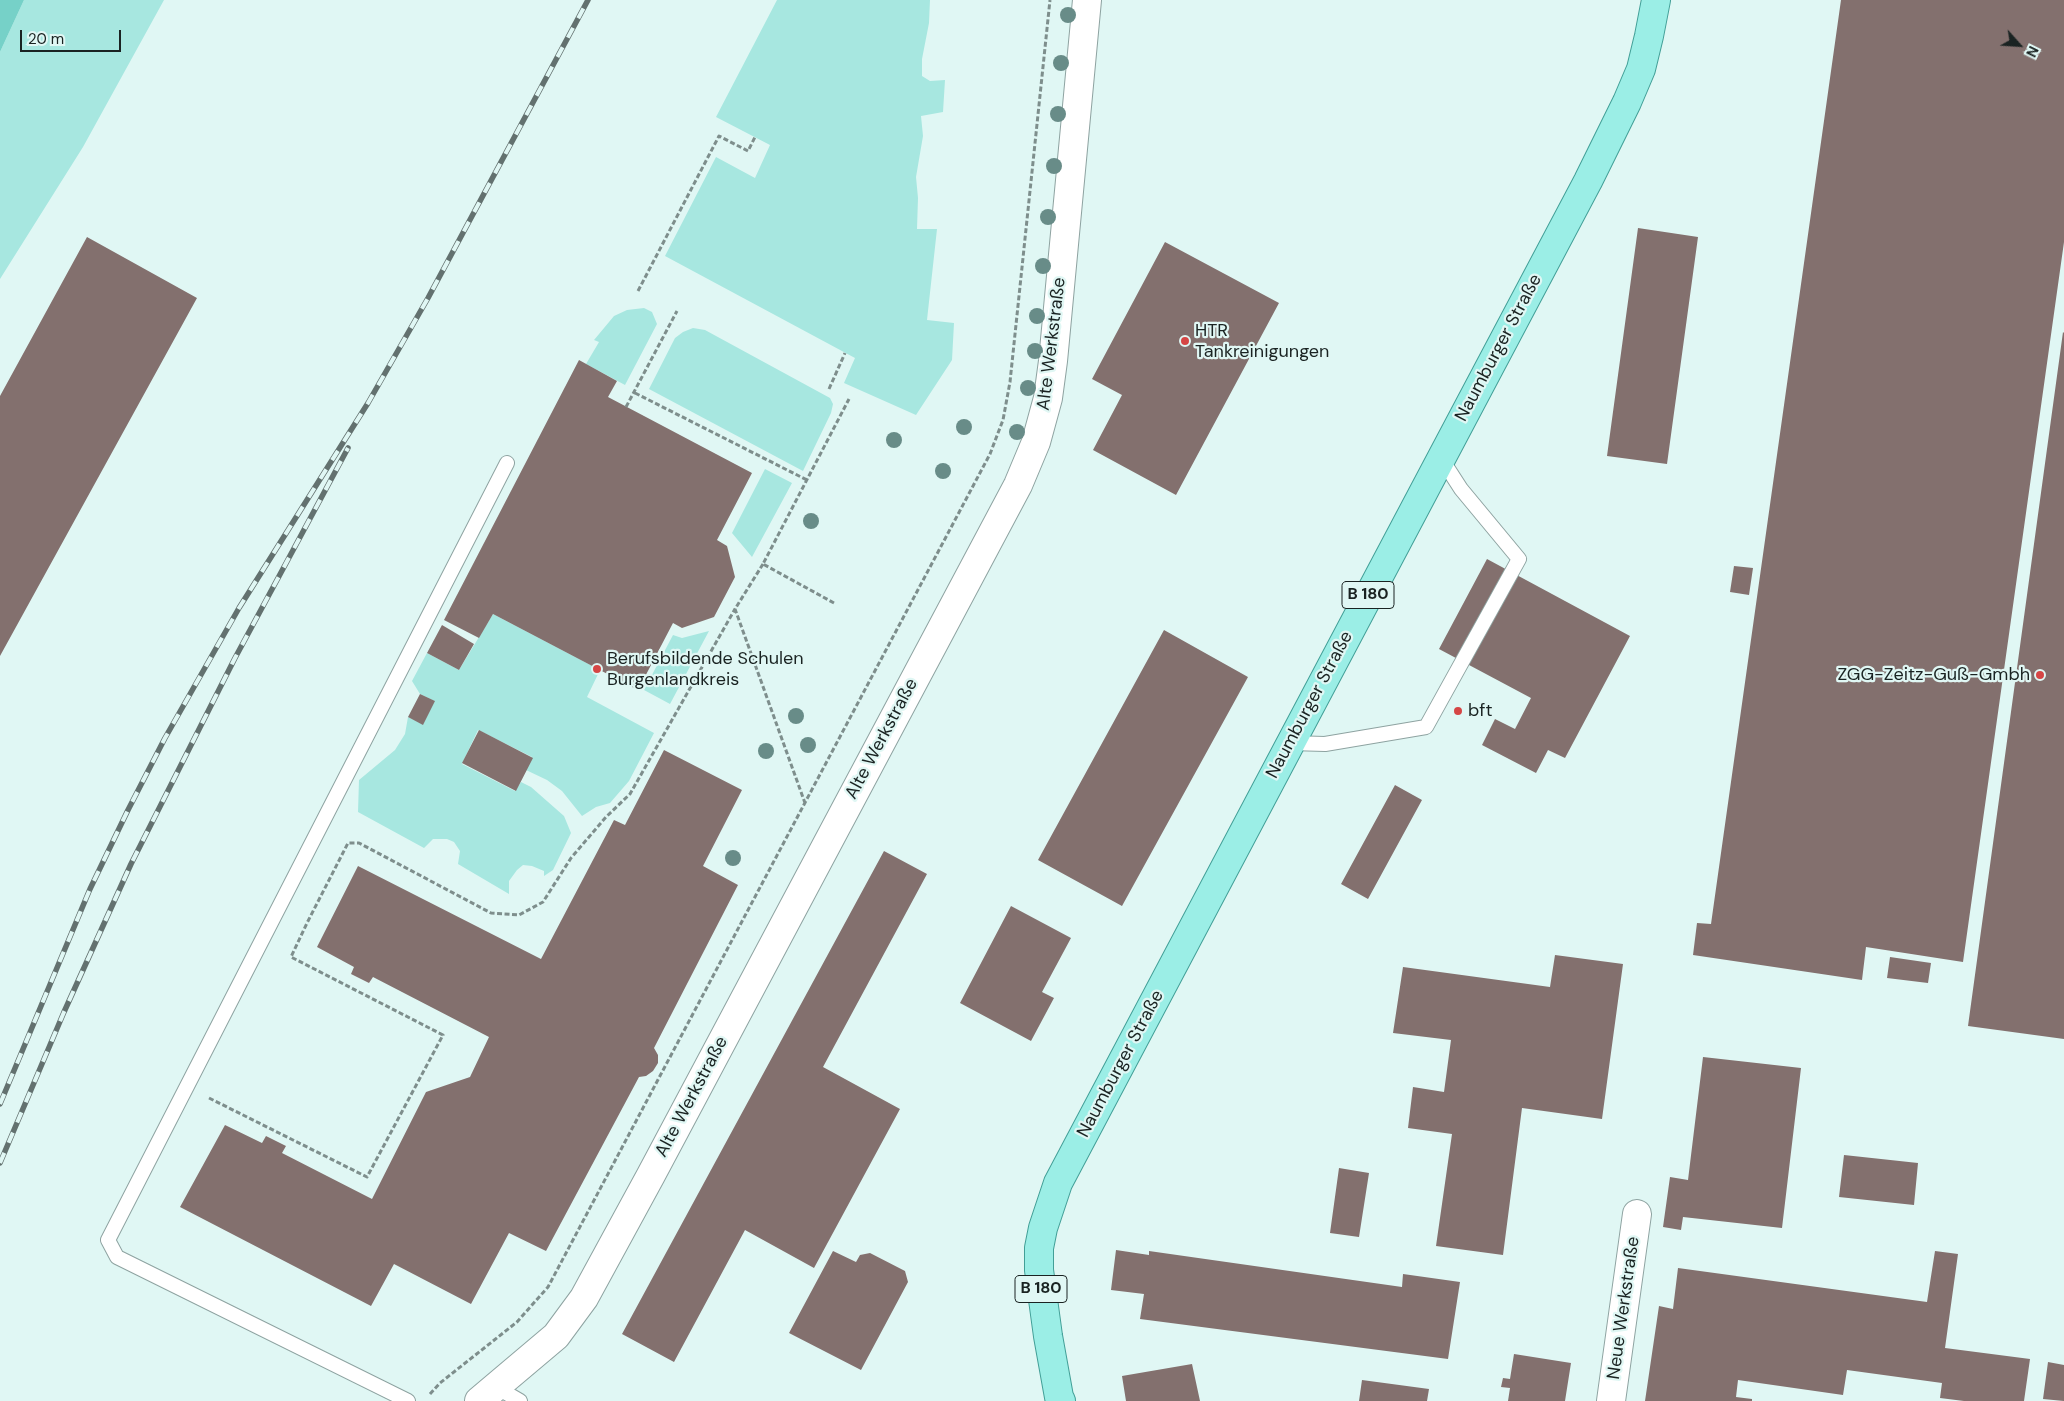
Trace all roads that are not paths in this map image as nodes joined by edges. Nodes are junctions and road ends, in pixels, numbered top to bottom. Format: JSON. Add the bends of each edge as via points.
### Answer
{"nodes":[{"id":1,"x":1087,"y":0,"type":"edge"},
{"id":2,"x":1656,"y":0,"type":"edge"},
{"id":3,"x":1441,"y":458,"type":"junction"},
{"id":4,"x":507,"y":463,"type":"dead end"},
{"id":5,"x":1290,"y":743,"type":"junction"},
{"id":6,"x":1637,"y":1214,"type":"dead end"},
{"id":7,"x":488,"y":1394,"type":"edge"},
{"id":8,"x":1059,"y":1400,"type":"edge"},
{"id":9,"x":408,"y":1401,"type":"edge"},
{"id":10,"x":520,"y":1401,"type":"edge"},
{"id":11,"x":1611,"y":1401,"type":"edge"}],
"edges":[{"from":1,"to":7,"type":"street","name":"Alte Werkstraße","via":[[1052,370],[1036,442],[1018,485],[584,1298],[556,1336]]},
{"from":2,"to":3,"type":"main road","name":"Naumburger Straße","number":"B 180","via":[[1640,68],[1623,111]]},
{"from":3,"to":5,"type":"main road","name":"Naumburger Straße","number":"B 180"},
{"from":3,"to":5,"type":"lane","via":[[1461,489],[1519,559],[1426,727],[1325,744]]},
{"from":4,"to":9,"type":"lane","via":[[108,1240],[117,1257]]},
{"from":5,"to":8,"type":"main road","name":"Naumburger Straße","number":"B 180","via":[[1058,1183],[1048,1209],[1039,1248],[1039,1270]]},
{"from":6,"to":11,"type":"street","name":"Neue Werkstraße"},
{"from":7,"to":10,"type":"lane"}]}
